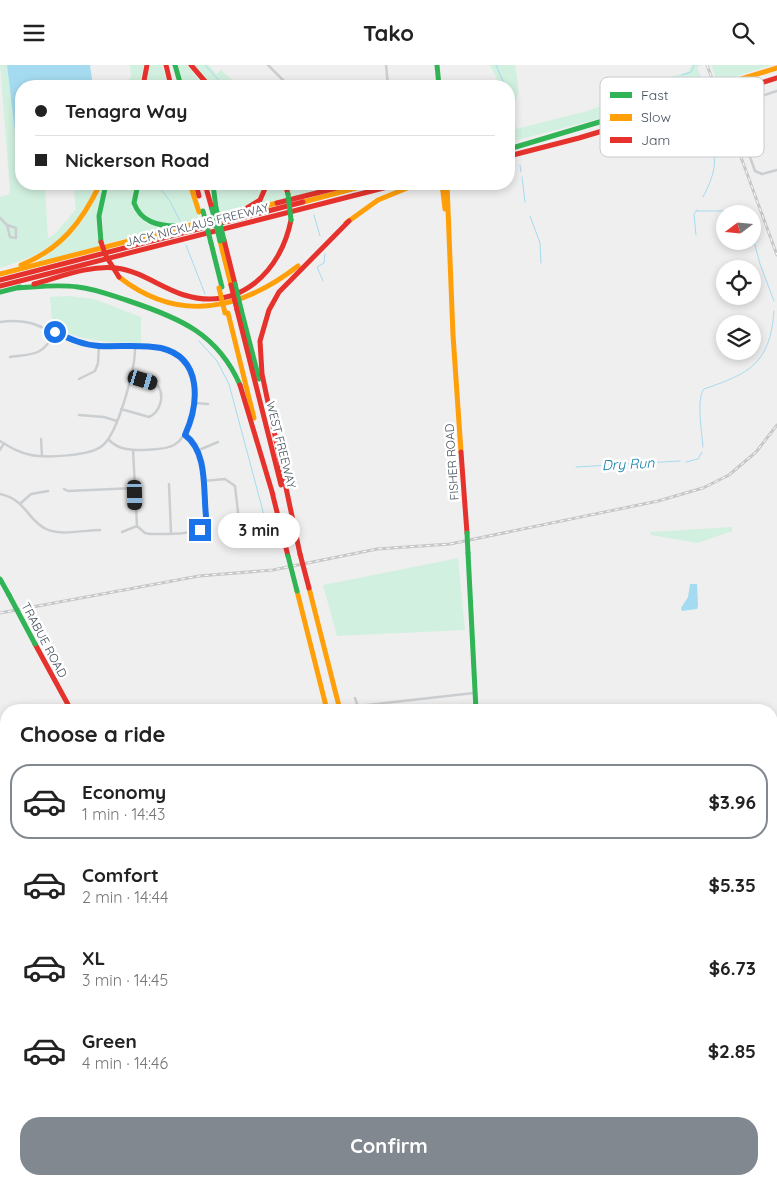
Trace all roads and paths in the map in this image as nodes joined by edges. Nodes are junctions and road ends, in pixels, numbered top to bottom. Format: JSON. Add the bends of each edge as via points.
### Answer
{"nodes":[{"id":1,"x":147,"y":65,"type":"edge"},
{"id":2,"x":166,"y":65,"type":"edge"},
{"id":3,"x":176,"y":65,"type":"edge"},
{"id":4,"x":191,"y":65,"type":"edge"},
{"id":5,"x":268,"y":65,"type":"edge"},
{"id":6,"x":386,"y":65,"type":"edge"},
{"id":7,"x":437,"y":65,"type":"edge"},
{"id":8,"x":777,"y":68,"type":"edge"},
{"id":9,"x":748,"y":77,"type":"edge"},
{"id":10,"x":777,"y":78,"type":"edge"},
{"id":11,"x":144,"y":80,"type":"edge"},
{"id":12,"x":170,"y":80,"type":"edge"},
{"id":13,"x":180,"y":80,"type":"edge"},
{"id":14,"x":202,"y":80,"type":"edge"},
{"id":15,"x":283,"y":80,"type":"edge"},
{"id":16,"x":387,"y":80,"type":"edge"},
{"id":17,"x":438,"y":80,"type":"edge"},
{"id":18,"x":764,"y":82,"type":"edge"},
{"id":19,"x":777,"y":91,"type":"edge"},
{"id":20,"x":764,"y":95,"type":"edge"},
{"id":21,"x":600,"y":122,"type":"edge"},
{"id":22,"x":600,"y":131,"type":"edge"},
{"id":23,"x":555,"y":135,"type":"junction"},
{"id":24,"x":515,"y":144,"type":"edge"},
{"id":25,"x":515,"y":147,"type":"edge"},
{"id":26,"x":515,"y":156,"type":"edge"},
{"id":27,"x":749,"y":157,"type":"edge"},
{"id":28,"x":777,"y":170,"type":"edge"},
{"id":29,"x":97,"y":190,"type":"edge"},
{"id":30,"x":105,"y":190,"type":"edge"},
{"id":31,"x":136,"y":190,"type":"edge"},
{"id":32,"x":192,"y":190,"type":"edge"},
{"id":33,"x":197,"y":190,"type":"edge"},
{"id":34,"x":207,"y":190,"type":"edge"},
{"id":35,"x":213,"y":190,"type":"edge"},
{"id":36,"x":265,"y":190,"type":"edge"},
{"id":37,"x":287,"y":190,"type":"edge"},
{"id":38,"x":328,"y":190,"type":"edge"},
{"id":39,"x":349,"y":190,"type":"edge"},
{"id":40,"x":376,"y":190,"type":"edge"},
{"id":41,"x":402,"y":190,"type":"edge"},
{"id":42,"x":445,"y":190,"type":"edge"},
{"id":43,"x":214,"y":208,"type":"junction"},
{"id":44,"x":201,"y":212,"type":"junction"},
{"id":45,"x":226,"y":216,"type":"junction"},
{"id":46,"x":0,"y":218,"type":"edge"},
{"id":47,"x":349,"y":221,"type":"junction"},
{"id":48,"x":7,"y":225,"type":"junction"},
{"id":49,"x":190,"y":225,"type":"junction"},
{"id":50,"x":0,"y":272,"type":"edge"},
{"id":51,"x":0,"y":280,"type":"edge"},
{"id":52,"x":0,"y":286,"type":"edge"},
{"id":53,"x":17,"y":288,"type":"junction"},
{"id":54,"x":0,"y":293,"type":"edge"},
{"id":55,"x":239,"y":310,"type":"junction"},
{"id":56,"x":0,"y":322,"type":"edge"},
{"id":57,"x":55,"y":332,"type":"junction"},
{"id":58,"x":99,"y":346,"type":"junction"},
{"id":59,"x":135,"y":347,"type":"junction"},
{"id":60,"x":10,"y":357,"type":"dead end"},
{"id":61,"x":131,"y":376,"type":"junction"},
{"id":62,"x":79,"y":379,"type":"dead end"},
{"id":63,"x":196,"y":403,"type":"junction"},
{"id":64,"x":208,"y":404,"type":"dead end"},
{"id":65,"x":120,"y":409,"type":"junction"},
{"id":66,"x":79,"y":415,"type":"dead end"},
{"id":67,"x":116,"y":421,"type":"junction"},
{"id":68,"x":185,"y":435,"type":"junction"},
{"id":69,"x":41,"y":439,"type":"dead end"},
{"id":70,"x":109,"y":440,"type":"junction"},
{"id":71,"x":0,"y":441,"type":"edge"},
{"id":72,"x":218,"y":442,"type":"dead end"},
{"id":73,"x":4,"y":443,"type":"junction"},
{"id":74,"x":276,"y":446,"type":"junction"},
{"id":75,"x":0,"y":450,"type":"edge"},
{"id":76,"x":133,"y":450,"type":"junction"},
{"id":77,"x":199,"y":450,"type":"junction"},
{"id":78,"x":42,"y":456,"type":"junction"},
{"id":79,"x":203,"y":481,"type":"junction"},
{"id":80,"x":169,"y":484,"type":"dead end"},
{"id":81,"x":64,"y":489,"type":"dead end"},
{"id":82,"x":135,"y":489,"type":"junction"},
{"id":83,"x":48,"y":491,"type":"dead end"},
{"id":84,"x":0,"y":494,"type":"edge"},
{"id":85,"x":273,"y":495,"type":"junction"},
{"id":86,"x":21,"y":503,"type":"junction"},
{"id":87,"x":137,"y":526,"type":"junction"},
{"id":88,"x":100,"y":529,"type":"dead end"},
{"id":89,"x":240,"y":529,"type":"dead end"},
{"id":90,"x":122,"y":532,"type":"dead end"},
{"id":91,"x":171,"y":533,"type":"junction"},
{"id":92,"x":300,"y":554,"type":"junction"},
{"id":93,"x":0,"y":579,"type":"edge"},
{"id":94,"x":474,"y":693,"type":"junction"},
{"id":95,"x":355,"y":698,"type":"dead end"},
{"id":96,"x":68,"y":704,"type":"edge"},
{"id":97,"x":325,"y":704,"type":"edge"},
{"id":98,"x":338,"y":704,"type":"edge"},
{"id":99,"x":357,"y":704,"type":"edge"},
{"id":100,"x":370,"y":704,"type":"edge"},
{"id":101,"x":475,"y":704,"type":"edge"}],
"edges":[{"from":1,"to":11,"type":"main road"},
{"from":2,"to":12,"type":"main road"},
{"from":3,"to":13,"type":"main road"},
{"from":4,"to":14,"type":"main road"},
{"from":5,"to":15,"type":"street"},
{"from":6,"to":16,"type":"street"},
{"from":7,"to":17,"type":"main road"},
{"from":8,"to":9,"type":"main road","bridge":true},
{"from":10,"to":18,"type":"main road","bridge":true},
{"from":19,"to":20,"type":"street"},
{"from":21,"to":23,"type":"main road","bridge":true},
{"from":22,"to":26,"type":"main road","bridge":true},
{"from":23,"to":24,"type":"main road"},
{"from":23,"to":25,"type":"main road"},
{"from":27,"to":28,"type":"street","via":[[759,174]]},
{"from":29,"to":50,"type":"main road","via":[[85,215],[64,242],[35,260]]},
{"from":30,"to":47,"type":"main road","bridge":true,"via":[[100,211],[101,242],[109,263],[119,277],[140,295],[159,303],[196,307],[230,302],[260,291],[283,278]]},
{"from":31,"to":49,"type":"main road","via":[[135,206],[145,220],[157,226]]},
{"from":32,"to":44,"type":"main road"},
{"from":33,"to":44,"type":"main road","name":"WEST FREEWAY"},
{"from":34,"to":43,"type":"main road","name":"WEST FREEWAY"},
{"from":35,"to":43,"type":"main road"},
{"from":36,"to":45,"type":"main road","via":[[256,203]]},
{"from":37,"to":53,"type":"main road","bridge":true,"via":[[292,220],[286,245],[275,265],[260,281],[231,295],[212,299],[187,296],[141,275],[111,268]]},
{"from":38,"to":45,"type":"main road"},
{"from":39,"to":51,"type":"main road","name":"JACK NICKLAUS FREEWAY"},
{"from":40,"to":52,"type":"main road","name":"JACK NICKLAUS FREEWAY"},
{"from":41,"to":47,"type":"main road","via":[[378,200]]},
{"from":42,"to":94,"type":"main road","name":"FISHER ROAD","bridge":true},
{"from":43,"to":55,"type":"main road","name":"WEST FREEWAY","bridge":true},
{"from":44,"to":85,"type":"main road","name":"WEST FREEWAY","bridge":true},
{"from":45,"to":49,"type":"main road"},
{"from":46,"to":48,"type":"street"},
{"from":47,"to":74,"type":"main road","via":[[284,286],[274,299],[265,321],[260,341],[260,362]]},
{"from":48,"to":48,"type":"street","via":[[16,228],[16,238],[10,237]]},
{"from":49,"to":50,"type":"main road"},
{"from":53,"to":54,"type":"main road"},
{"from":53,"to":85,"type":"main road","via":[[61,285],[93,289],[172,315],[205,335],[229,362],[241,388]]},
{"from":55,"to":74,"type":"main road"},
{"from":55,"to":92,"type":"main road","name":"WEST FREEWAY"},
{"from":56,"to":57,"type":"street","via":[[21,320]]},
{"from":57,"to":58,"type":"street","via":[[81,343]]},
{"from":57,"to":60,"type":"street","via":[[41,352]]},
{"from":58,"to":59,"type":"street"},
{"from":58,"to":62,"type":"street","via":[[95,371]]},
{"from":59,"to":61,"type":"street"},
{"from":59,"to":63,"type":"street","via":[[162,349],[180,359],[192,375]]},
{"from":61,"to":65,"type":"street"},
{"from":61,"to":65,"type":"street","via":[[158,386],[162,394],[158,410],[150,417]]},
{"from":63,"to":64,"type":"street"},
{"from":63,"to":68,"type":"street"},
{"from":65,"to":67,"type":"street"},
{"from":66,"to":67,"type":"street"},
{"from":67,"to":70,"type":"street"},
{"from":68,"to":76,"type":"street","via":[[170,447]]},
{"from":68,"to":77,"type":"street"},
{"from":69,"to":78,"type":"street"},
{"from":70,"to":76,"type":"street"},
{"from":70,"to":78,"type":"street","via":[[90,452]]},
{"from":71,"to":73,"type":"street"},
{"from":72,"to":77,"type":"street"},
{"from":73,"to":75,"type":"street"},
{"from":73,"to":78,"type":"street","via":[[22,453]]},
{"from":74,"to":92,"type":"main road"},
{"from":76,"to":82,"type":"street"},
{"from":77,"to":79,"type":"street"},
{"from":79,"to":89,"type":"street","via":[[225,479],[235,486]]},
{"from":79,"to":91,"type":"street","via":[[205,524],[197,531]]},
{"from":80,"to":91,"type":"street"},
{"from":81,"to":82,"type":"street"},
{"from":82,"to":87,"type":"street"},
{"from":83,"to":86,"type":"street","via":[[31,494]]},
{"from":84,"to":86,"type":"street"},
{"from":85,"to":97,"type":"main road","name":"WEST FREEWAY","bridge":true},
{"from":86,"to":88,"type":"street","via":[[46,529]]},
{"from":87,"to":90,"type":"street"},
{"from":87,"to":91,"type":"street","via":[[145,533]]},
{"from":92,"to":98,"type":"main road","name":"WEST FREEWAY","bridge":true},
{"from":93,"to":96,"type":"main road","name":"TRABUE ROAD","bridge":true},
{"from":94,"to":100,"type":"street"},
{"from":94,"to":101,"type":"main road","name":"FISHER ROAD"},
{"from":95,"to":99,"type":"street"}]}
